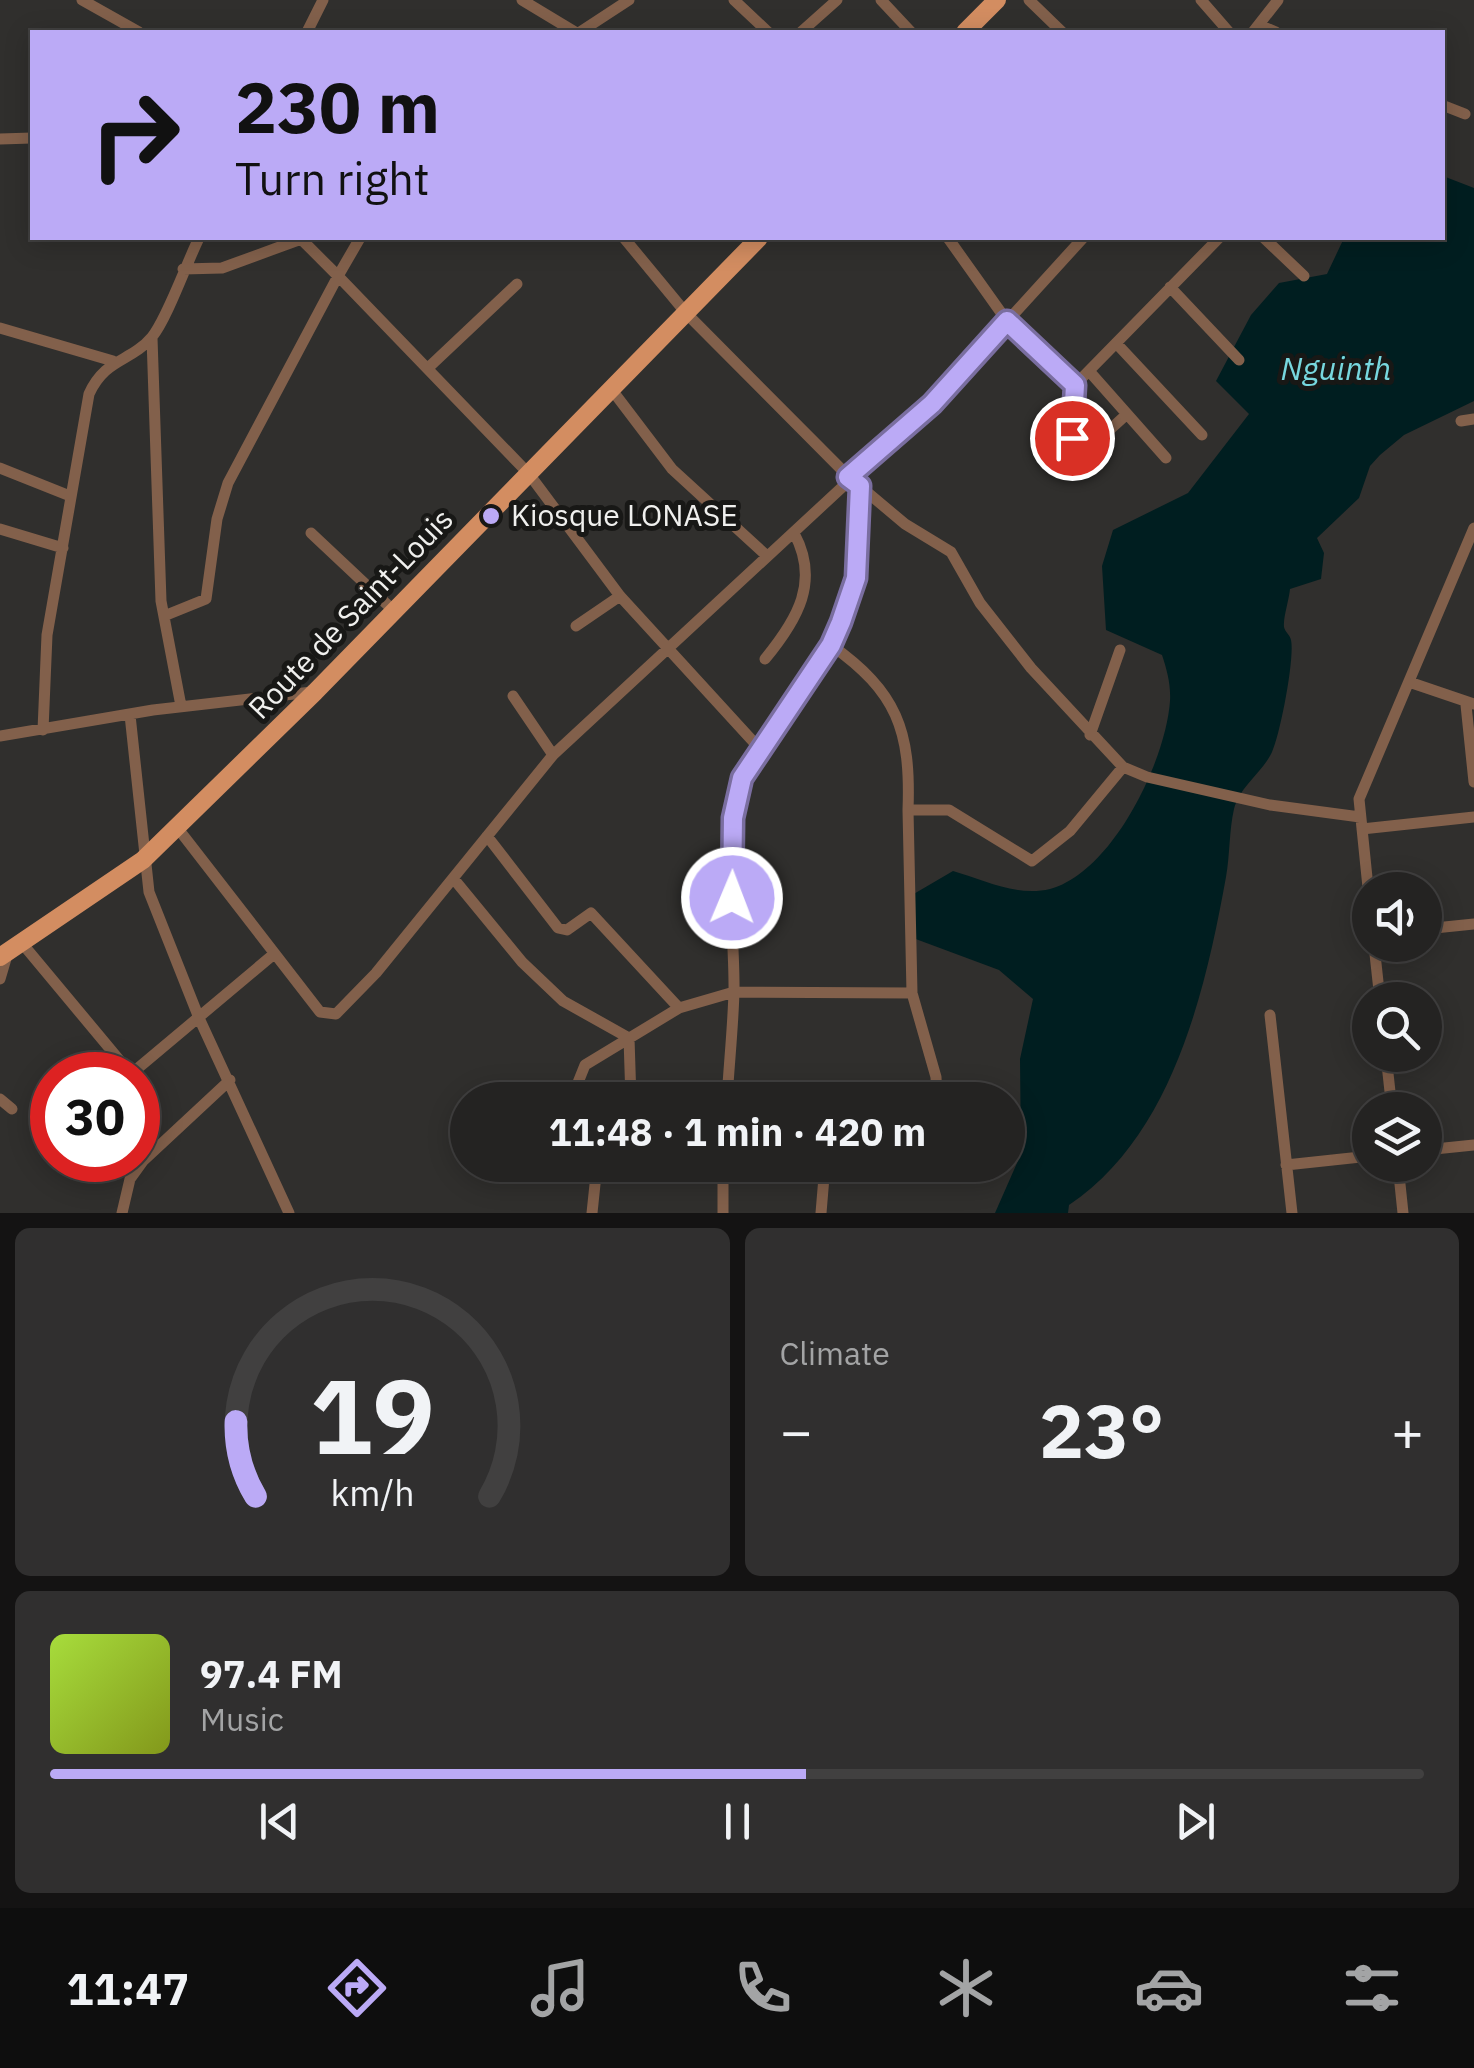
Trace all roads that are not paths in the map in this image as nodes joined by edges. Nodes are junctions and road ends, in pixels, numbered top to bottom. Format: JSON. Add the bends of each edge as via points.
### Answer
{"nodes":[{"id":1,"x":82,"y":0,"type":"edge"},
{"id":2,"x":323,"y":0,"type":"edge"},
{"id":3,"x":522,"y":0,"type":"edge"},
{"id":4,"x":629,"y":0,"type":"edge"},
{"id":5,"x":734,"y":0,"type":"edge"},
{"id":6,"x":837,"y":0,"type":"edge"},
{"id":7,"x":881,"y":0,"type":"edge"},
{"id":8,"x":997,"y":0,"type":"edge"},
{"id":9,"x":1028,"y":0,"type":"edge"},
{"id":10,"x":1201,"y":0,"type":"edge"},
{"id":11,"x":1278,"y":0,"type":"edge"},
{"id":12,"x":1256,"y":29,"type":"edge"},
{"id":13,"x":135,"y":30,"type":"edge"},
{"id":14,"x":307,"y":30,"type":"edge"},
{"id":15,"x":574,"y":30,"type":"edge"},
{"id":16,"x":580,"y":30,"type":"edge"},
{"id":17,"x":766,"y":30,"type":"edge"},
{"id":18,"x":804,"y":30,"type":"edge"},
{"id":19,"x":910,"y":30,"type":"edge"},
{"id":20,"x":968,"y":30,"type":"edge"},
{"id":21,"x":1060,"y":30,"type":"edge"},
{"id":22,"x":1226,"y":30,"type":"edge"},
{"id":23,"x":1445,"y":106,"type":"edge"},
{"id":24,"x":1465,"y":114,"type":"dead end"},
{"id":25,"x":30,"y":138,"type":"edge"},
{"id":26,"x":0,"y":139,"type":"edge"},
{"id":27,"x":198,"y":240,"type":"edge"},
{"id":28,"x":295,"y":240,"type":"edge"},
{"id":29,"x":302,"y":240,"type":"edge"},
{"id":30,"x":359,"y":240,"type":"edge"},
{"id":31,"x":626,"y":240,"type":"edge"},
{"id":32,"x":757,"y":240,"type":"edge"},
{"id":33,"x":949,"y":240,"type":"edge"},
{"id":34,"x":1080,"y":240,"type":"edge"},
{"id":35,"x":1217,"y":240,"type":"edge"},
{"id":36,"x":1266,"y":240,"type":"edge"},
{"id":37,"x":183,"y":268,"type":"junction"},
{"id":38,"x":338,"y":276,"type":"junction"},
{"id":39,"x":1304,"y":276,"type":"dead end"},
{"id":40,"x":517,"y":284,"type":"dead end"},
{"id":41,"x":1170,"y":287,"type":"junction"},
{"id":42,"x":686,"y":313,"type":"junction"},
{"id":43,"x":1007,"y":321,"type":"junction"},
{"id":44,"x":0,"y":328,"type":"edge"},
{"id":45,"x":152,"y":338,"type":"junction"},
{"id":46,"x":1116,"y":343,"type":"junction"},
{"id":47,"x":1239,"y":360,"type":"dead end"},
{"id":48,"x":113,"y":361,"type":"junction"},
{"id":49,"x":428,"y":368,"type":"junction"},
{"id":50,"x":1089,"y":371,"type":"junction"},
{"id":51,"x":1075,"y":385,"type":"junction"},
{"id":52,"x":612,"y":390,"type":"junction"},
{"id":53,"x":1127,"y":414,"type":"junction"},
{"id":54,"x":1202,"y":435,"type":"dead end"},
{"id":55,"x":1166,"y":458,"type":"dead end"},
{"id":56,"x":0,"y":468,"type":"edge"},
{"id":57,"x":529,"y":474,"type":"junction"},
{"id":58,"x":848,"y":477,"type":"junction"},
{"id":59,"x":860,"y":486,"type":"junction"},
{"id":60,"x":70,"y":496,"type":"junction"},
{"id":61,"x":1474,"y":528,"type":"edge"},
{"id":62,"x":0,"y":529,"type":"edge"},
{"id":63,"x":311,"y":533,"type":"dead end"},
{"id":64,"x":794,"y":533,"type":"junction"},
{"id":65,"x":62,"y":548,"type":"junction"},
{"id":66,"x":766,"y":556,"type":"junction"},
{"id":67,"x":620,"y":596,"type":"junction"},
{"id":68,"x":394,"y":611,"type":"junction"},
{"id":69,"x":164,"y":616,"type":"junction"},
{"id":70,"x":576,"y":626,"type":"dead end"},
{"id":71,"x":667,"y":645,"type":"junction"},
{"id":72,"x":831,"y":645,"type":"junction"},
{"id":73,"x":1120,"y":650,"type":"dead end"},
{"id":74,"x":765,"y":659,"type":"dead end"},
{"id":75,"x":1409,"y":682,"type":"junction"},
{"id":76,"x":315,"y":692,"type":"junction"},
{"id":77,"x":513,"y":696,"type":"dead end"},
{"id":78,"x":1470,"y":704,"type":"edge"},
{"id":79,"x":182,"y":706,"type":"junction"},
{"id":80,"x":130,"y":714,"type":"junction"},
{"id":81,"x":43,"y":730,"type":"junction"},
{"id":82,"x":1090,"y":734,"type":"junction"},
{"id":83,"x":0,"y":736,"type":"edge"},
{"id":84,"x":761,"y":750,"type":"junction"},
{"id":85,"x":554,"y":754,"type":"junction"},
{"id":86,"x":1123,"y":767,"type":"junction"},
{"id":87,"x":1474,"y":782,"type":"edge"},
{"id":88,"x":908,"y":810,"type":"junction"},
{"id":89,"x":1474,"y":816,"type":"edge"},
{"id":90,"x":1361,"y":823,"type":"junction"},
{"id":91,"x":176,"y":826,"type":"junction"},
{"id":92,"x":487,"y":836,"type":"junction"},
{"id":93,"x":143,"y":860,"type":"junction"},
{"id":94,"x":1366,"y":872,"type":"edge"},
{"id":95,"x":453,"y":878,"type":"junction"},
{"id":96,"x":1474,"y":925,"type":"edge"},
{"id":97,"x":1442,"y":928,"type":"edge"},
{"id":98,"x":10,"y":951,"type":"edge"},
{"id":99,"x":274,"y":954,"type":"junction"},
{"id":100,"x":0,"y":979,"type":"edge"},
{"id":101,"x":734,"y":992,"type":"junction"},
{"id":102,"x":912,"y":993,"type":"junction"},
{"id":103,"x":678,"y":1008,"type":"junction"},
{"id":104,"x":1270,"y":1015,"type":"dead end"},
{"id":105,"x":198,"y":1018,"type":"junction"},
{"id":106,"x":630,"y":1038,"type":"junction"},
{"id":107,"x":230,"y":1080,"type":"junction"},
{"id":108,"x":578,"y":1082,"type":"edge"},
{"id":109,"x":631,"y":1082,"type":"edge"},
{"id":110,"x":728,"y":1082,"type":"edge"},
{"id":111,"x":936,"y":1082,"type":"edge"},
{"id":112,"x":0,"y":1099,"type":"edge"},
{"id":113,"x":12,"y":1110,"type":"dead end"},
{"id":114,"x":1474,"y":1145,"type":"edge"},
{"id":115,"x":1442,"y":1148,"type":"edge"},
{"id":116,"x":1352,"y":1158,"type":"edge"},
{"id":117,"x":1286,"y":1165,"type":"junction"},
{"id":118,"x":595,"y":1182,"type":"edge"},
{"id":119,"x":723,"y":1182,"type":"edge"},
{"id":120,"x":823,"y":1182,"type":"edge"},
{"id":121,"x":1400,"y":1182,"type":"edge"},
{"id":122,"x":122,"y":1213,"type":"edge"},
{"id":123,"x":290,"y":1213,"type":"edge"},
{"id":124,"x":592,"y":1213,"type":"edge"},
{"id":125,"x":723,"y":1213,"type":"edge"},
{"id":126,"x":822,"y":1213,"type":"edge"},
{"id":127,"x":1292,"y":1213,"type":"edge"},
{"id":128,"x":1403,"y":1213,"type":"edge"}],
"edges":[{"from":1,"to":13,"type":"street"},
{"from":2,"to":14,"type":"street"},
{"from":3,"to":15,"type":"street"},
{"from":4,"to":16,"type":"street"},
{"from":5,"to":17,"type":"street"},
{"from":6,"to":18,"type":"street"},
{"from":7,"to":19,"type":"street"},
{"from":8,"to":20,"type":"main road"},
{"from":9,"to":21,"type":"street"},
{"from":10,"to":22,"type":"street"},
{"from":11,"to":12,"type":"street"},
{"from":23,"to":24,"type":"street"},
{"from":25,"to":26,"type":"street"},
{"from":27,"to":37,"type":"street"},
{"from":28,"to":37,"type":"street","via":[[222,268]]},
{"from":29,"to":38,"type":"street"},
{"from":30,"to":38,"type":"street"},
{"from":31,"to":42,"type":"street"},
{"from":32,"to":42,"type":"main road","name":"Route de Saint-Louis"},
{"from":33,"to":43,"type":"street"},
{"from":34,"to":43,"type":"street"},
{"from":35,"to":41,"type":"street"},
{"from":36,"to":39,"type":"street"},
{"from":37,"to":45,"type":"street"},
{"from":38,"to":49,"type":"street"},
{"from":38,"to":69,"type":"street","via":[[228,483],[206,600]]},
{"from":40,"to":49,"type":"street"},
{"from":41,"to":46,"type":"street"},
{"from":41,"to":47,"type":"street"},
{"from":42,"to":52,"type":"main road","name":"Route de Saint-Louis"},
{"from":42,"to":58,"type":"street"},
{"from":43,"to":51,"type":"street"},
{"from":43,"to":58,"type":"street","via":[[932,404]]},
{"from":44,"to":48,"type":"street"},
{"from":45,"to":48,"type":"street"},
{"from":45,"to":69,"type":"street"},
{"from":46,"to":50,"type":"street"},
{"from":46,"to":54,"type":"street"},
{"from":48,"to":60,"type":"street","via":[[90,394]]},
{"from":49,"to":57,"type":"street"},
{"from":50,"to":51,"type":"street"},
{"from":50,"to":53,"type":"street"},
{"from":51,"to":53,"type":"street","via":[[1071,466]]},
{"from":52,"to":57,"type":"main road","name":"Route de Saint-Louis"},
{"from":52,"to":66,"type":"street","via":[[672,469]]},
{"from":53,"to":55,"type":"street"},
{"from":56,"to":60,"type":"street"},
{"from":57,"to":67,"type":"street"},
{"from":57,"to":68,"type":"main road","name":"Route de Saint-Louis"},
{"from":58,"to":59,"type":"street"},
{"from":58,"to":64,"type":"street"},
{"from":59,"to":72,"type":"street","via":[[856,578]]},
{"from":59,"to":82,"type":"street","via":[[951,552],[990,616]]},
{"from":60,"to":65,"type":"street"},
{"from":61,"to":75,"type":"street"},
{"from":62,"to":65,"type":"street"},
{"from":63,"to":68,"type":"street"},
{"from":64,"to":66,"type":"street"},
{"from":64,"to":74,"type":"street","via":[[808,576],[788,629]]},
{"from":65,"to":81,"type":"street","via":[[45,650]]},
{"from":66,"to":71,"type":"street"},
{"from":67,"to":70,"type":"street"},
{"from":67,"to":71,"type":"street"},
{"from":68,"to":76,"type":"main road","name":"Route de Saint-Louis"},
{"from":69,"to":79,"type":"street"},
{"from":71,"to":84,"type":"street"},
{"from":71,"to":85,"type":"street"},
{"from":72,"to":84,"type":"street"},
{"from":72,"to":88,"type":"street","via":[[881,688],[900,720]]},
{"from":73,"to":82,"type":"street"},
{"from":75,"to":78,"type":"street"},
{"from":75,"to":90,"type":"street","via":[[1358,799]]},
{"from":76,"to":79,"type":"street"},
{"from":76,"to":91,"type":"main road","name":"Route de Saint-Louis"},
{"from":77,"to":85,"type":"street"},
{"from":78,"to":87,"type":"street"},
{"from":79,"to":80,"type":"street"},
{"from":80,"to":81,"type":"street"},
{"from":80,"to":93,"type":"street"},
{"from":81,"to":83,"type":"street"},
{"from":82,"to":86,"type":"street"},
{"from":84,"to":101,"type":"street","via":[[742,778],[733,818]]},
{"from":85,"to":92,"type":"street"},
{"from":86,"to":88,"type":"street","via":[[1070,831],[1032,862],[949,810]]},
{"from":86,"to":90,"type":"street"},
{"from":88,"to":102,"type":"street"},
{"from":89,"to":90,"type":"street"},
{"from":90,"to":94,"type":"street"},
{"from":91,"to":93,"type":"main road","name":"Route de Saint-Louis"},
{"from":91,"to":99,"type":"street"},
{"from":92,"to":95,"type":"street"},
{"from":92,"to":103,"type":"street","via":[[558,928],[567,930],[592,913]]},
{"from":93,"to":98,"type":"main road","name":"Route de Saint-Louis"},
{"from":93,"to":105,"type":"street"},
{"from":95,"to":99,"type":"street","via":[[336,1014],[320,1012]]},
{"from":95,"to":106,"type":"street","via":[[563,1001]]},
{"from":96,"to":97,"type":"street"},
{"from":98,"to":100,"type":"street"},
{"from":98,"to":105,"type":"street","via":[[132,1074]]},
{"from":99,"to":105,"type":"street"},
{"from":101,"to":102,"type":"street"},
{"from":101,"to":103,"type":"street"},
{"from":101,"to":110,"type":"street"},
{"from":102,"to":111,"type":"street"},
{"from":103,"to":106,"type":"street"},
{"from":104,"to":117,"type":"street"},
{"from":105,"to":107,"type":"street"},
{"from":106,"to":108,"type":"street","via":[[584,1064]]},
{"from":106,"to":109,"type":"street"},
{"from":107,"to":122,"type":"street","via":[[143,1161],[130,1179]]},
{"from":107,"to":123,"type":"street"},
{"from":112,"to":113,"type":"street"},
{"from":114,"to":115,"type":"street"},
{"from":116,"to":117,"type":"street"},
{"from":117,"to":127,"type":"street"},
{"from":118,"to":124,"type":"street"},
{"from":119,"to":125,"type":"street"},
{"from":120,"to":126,"type":"street"},
{"from":121,"to":128,"type":"street"}]}
